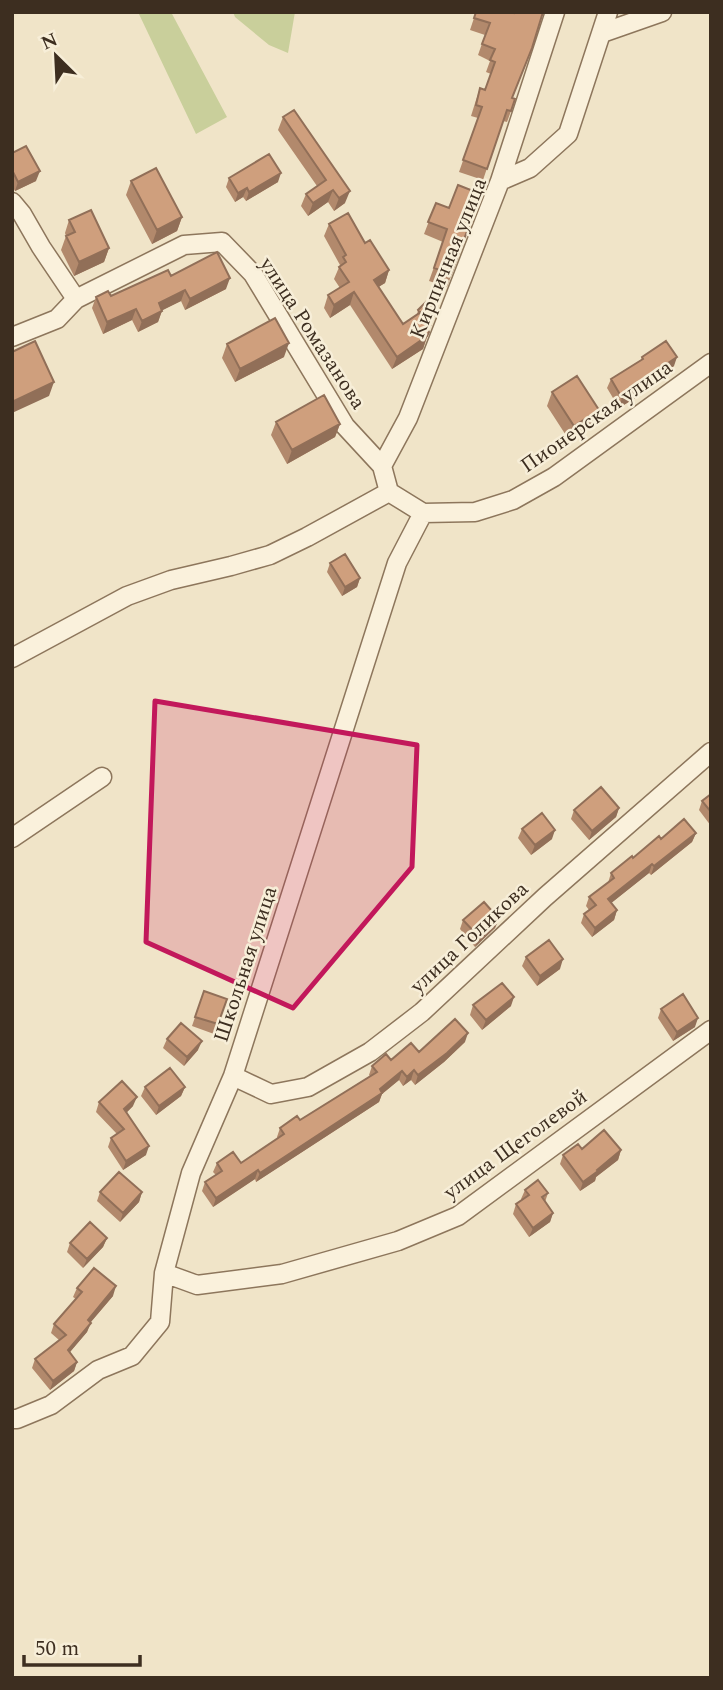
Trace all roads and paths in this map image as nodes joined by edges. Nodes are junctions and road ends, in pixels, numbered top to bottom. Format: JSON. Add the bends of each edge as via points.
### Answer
{"nodes":[{"id":1,"x":555,"y":12,"type":"edge"},
{"id":2,"x":608,"y":12,"type":"edge"},
{"id":3,"x":662,"y":12,"type":"edge"},
{"id":4,"x":602,"y":33,"type":"junction"},
{"id":5,"x":500,"y":181,"type":"junction"},
{"id":6,"x":12,"y":202,"type":"edge"},
{"id":7,"x":76,"y":299,"type":"junction"},
{"id":8,"x":12,"y":337,"type":"edge"},
{"id":9,"x":711,"y":363,"type":"edge"},
{"id":10,"x":382,"y":467,"type":"junction"},
{"id":11,"x":389,"y":492,"type":"junction"},
{"id":12,"x":423,"y":513,"type":"junction"},
{"id":13,"x":12,"y":658,"type":"edge"},
{"id":14,"x":711,"y":752,"type":"edge"},
{"id":15,"x":102,"y":777,"type":"dead end"},
{"id":16,"x":12,"y":838,"type":"edge"},
{"id":17,"x":711,"y":1030,"type":"edge"},
{"id":18,"x":233,"y":1076,"type":"junction"},
{"id":19,"x":164,"y":1273,"type":"junction"},
{"id":20,"x":12,"y":1419,"type":"edge"}],
"edges":[{"from":1,"to":5,"type":"street"},
{"from":2,"to":4,"type":"street","name":"Кирпичная улица"},
{"from":3,"to":4,"type":"street"},
{"from":4,"to":5,"type":"street","name":"Кирпичная улица","via":[[568,134],[530,168]]},
{"from":5,"to":10,"type":"street","name":"Кирпичная улица","via":[[408,418]]},
{"from":6,"to":7,"type":"street"},
{"from":7,"to":8,"type":"street","name":"улица Ромазанова","via":[[57,319]]},
{"from":7,"to":10,"type":"street","name":"улица Ромазанова","via":[[184,245],[222,242],[253,274],[345,426]]},
{"from":9,"to":12,"type":"street","name":"Пионерская улица","via":[[554,477],[513,500],[475,512]]},
{"from":10,"to":11,"type":"street"},
{"from":11,"to":12,"type":"street"},
{"from":11,"to":13,"type":"street","via":[[270,555],[170,580],[127,596]]},
{"from":12,"to":18,"type":"street","name":"Школьная улица","via":[[397,563]]},
{"from":14,"to":18,"type":"street","name":"улица Голикова","via":[[422,1012],[370,1052],[308,1087],[271,1094]]},
{"from":15,"to":16,"type":"street"},
{"from":17,"to":19,"type":"street","name":"улица Щеголевой","via":[[458,1216],[398,1241],[282,1273],[197,1285]]},
{"from":18,"to":19,"type":"street","name":"Школьная улица","via":[[191,1173]]},
{"from":19,"to":20,"type":"street","name":"Школьная улица","via":[[160,1322],[132,1356],[98,1370],[51,1405]]}]}
